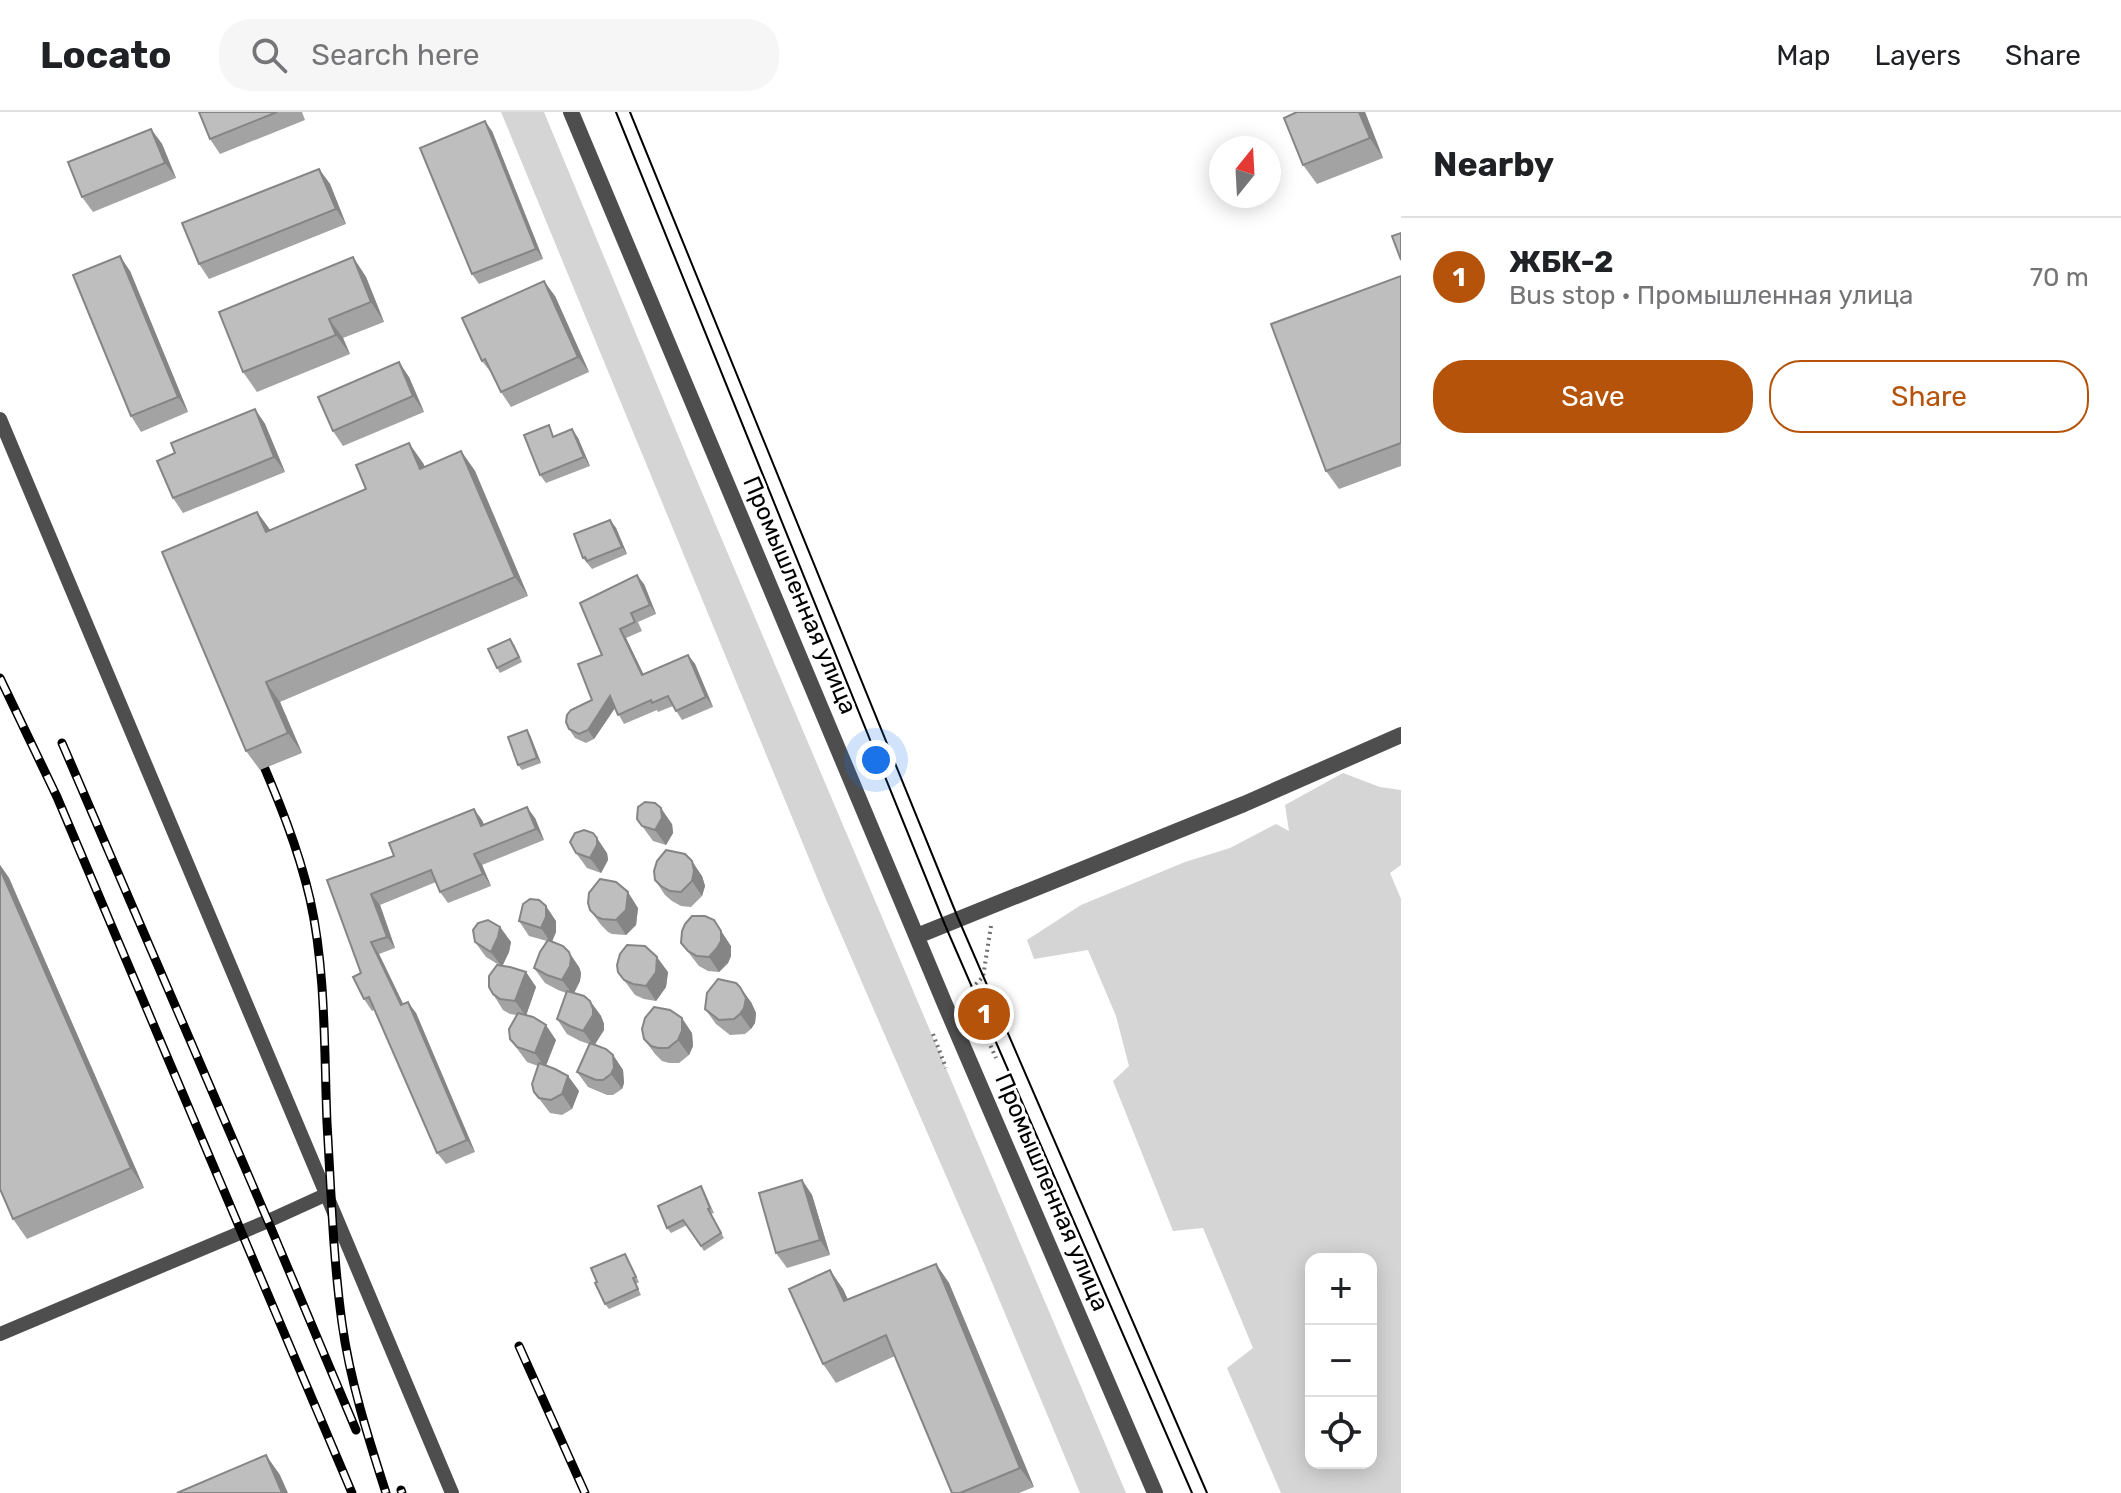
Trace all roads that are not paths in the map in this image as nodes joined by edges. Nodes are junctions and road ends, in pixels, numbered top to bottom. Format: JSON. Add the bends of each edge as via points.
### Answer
{"nodes":[{"id":1,"x":571,"y":112,"type":"edge"},
{"id":2,"x":0,"y":419,"type":"edge"},
{"id":3,"x":1401,"y":735,"type":"edge"},
{"id":4,"x":917,"y":936,"type":"junction"},
{"id":5,"x":325,"y":1195,"type":"junction"},
{"id":6,"x":0,"y":1334,"type":"edge"},
{"id":7,"x":452,"y":1493,"type":"edge"},
{"id":8,"x":1155,"y":1493,"type":"edge"}],
"edges":[{"from":1,"to":4,"type":"street","name":"Промышленная улица"},
{"from":2,"to":5,"type":"lane"},
{"from":3,"to":4,"type":"street"},
{"from":4,"to":8,"type":"street","name":"Промышленная улица"},
{"from":5,"to":6,"type":"lane"},
{"from":5,"to":7,"type":"lane"}]}
